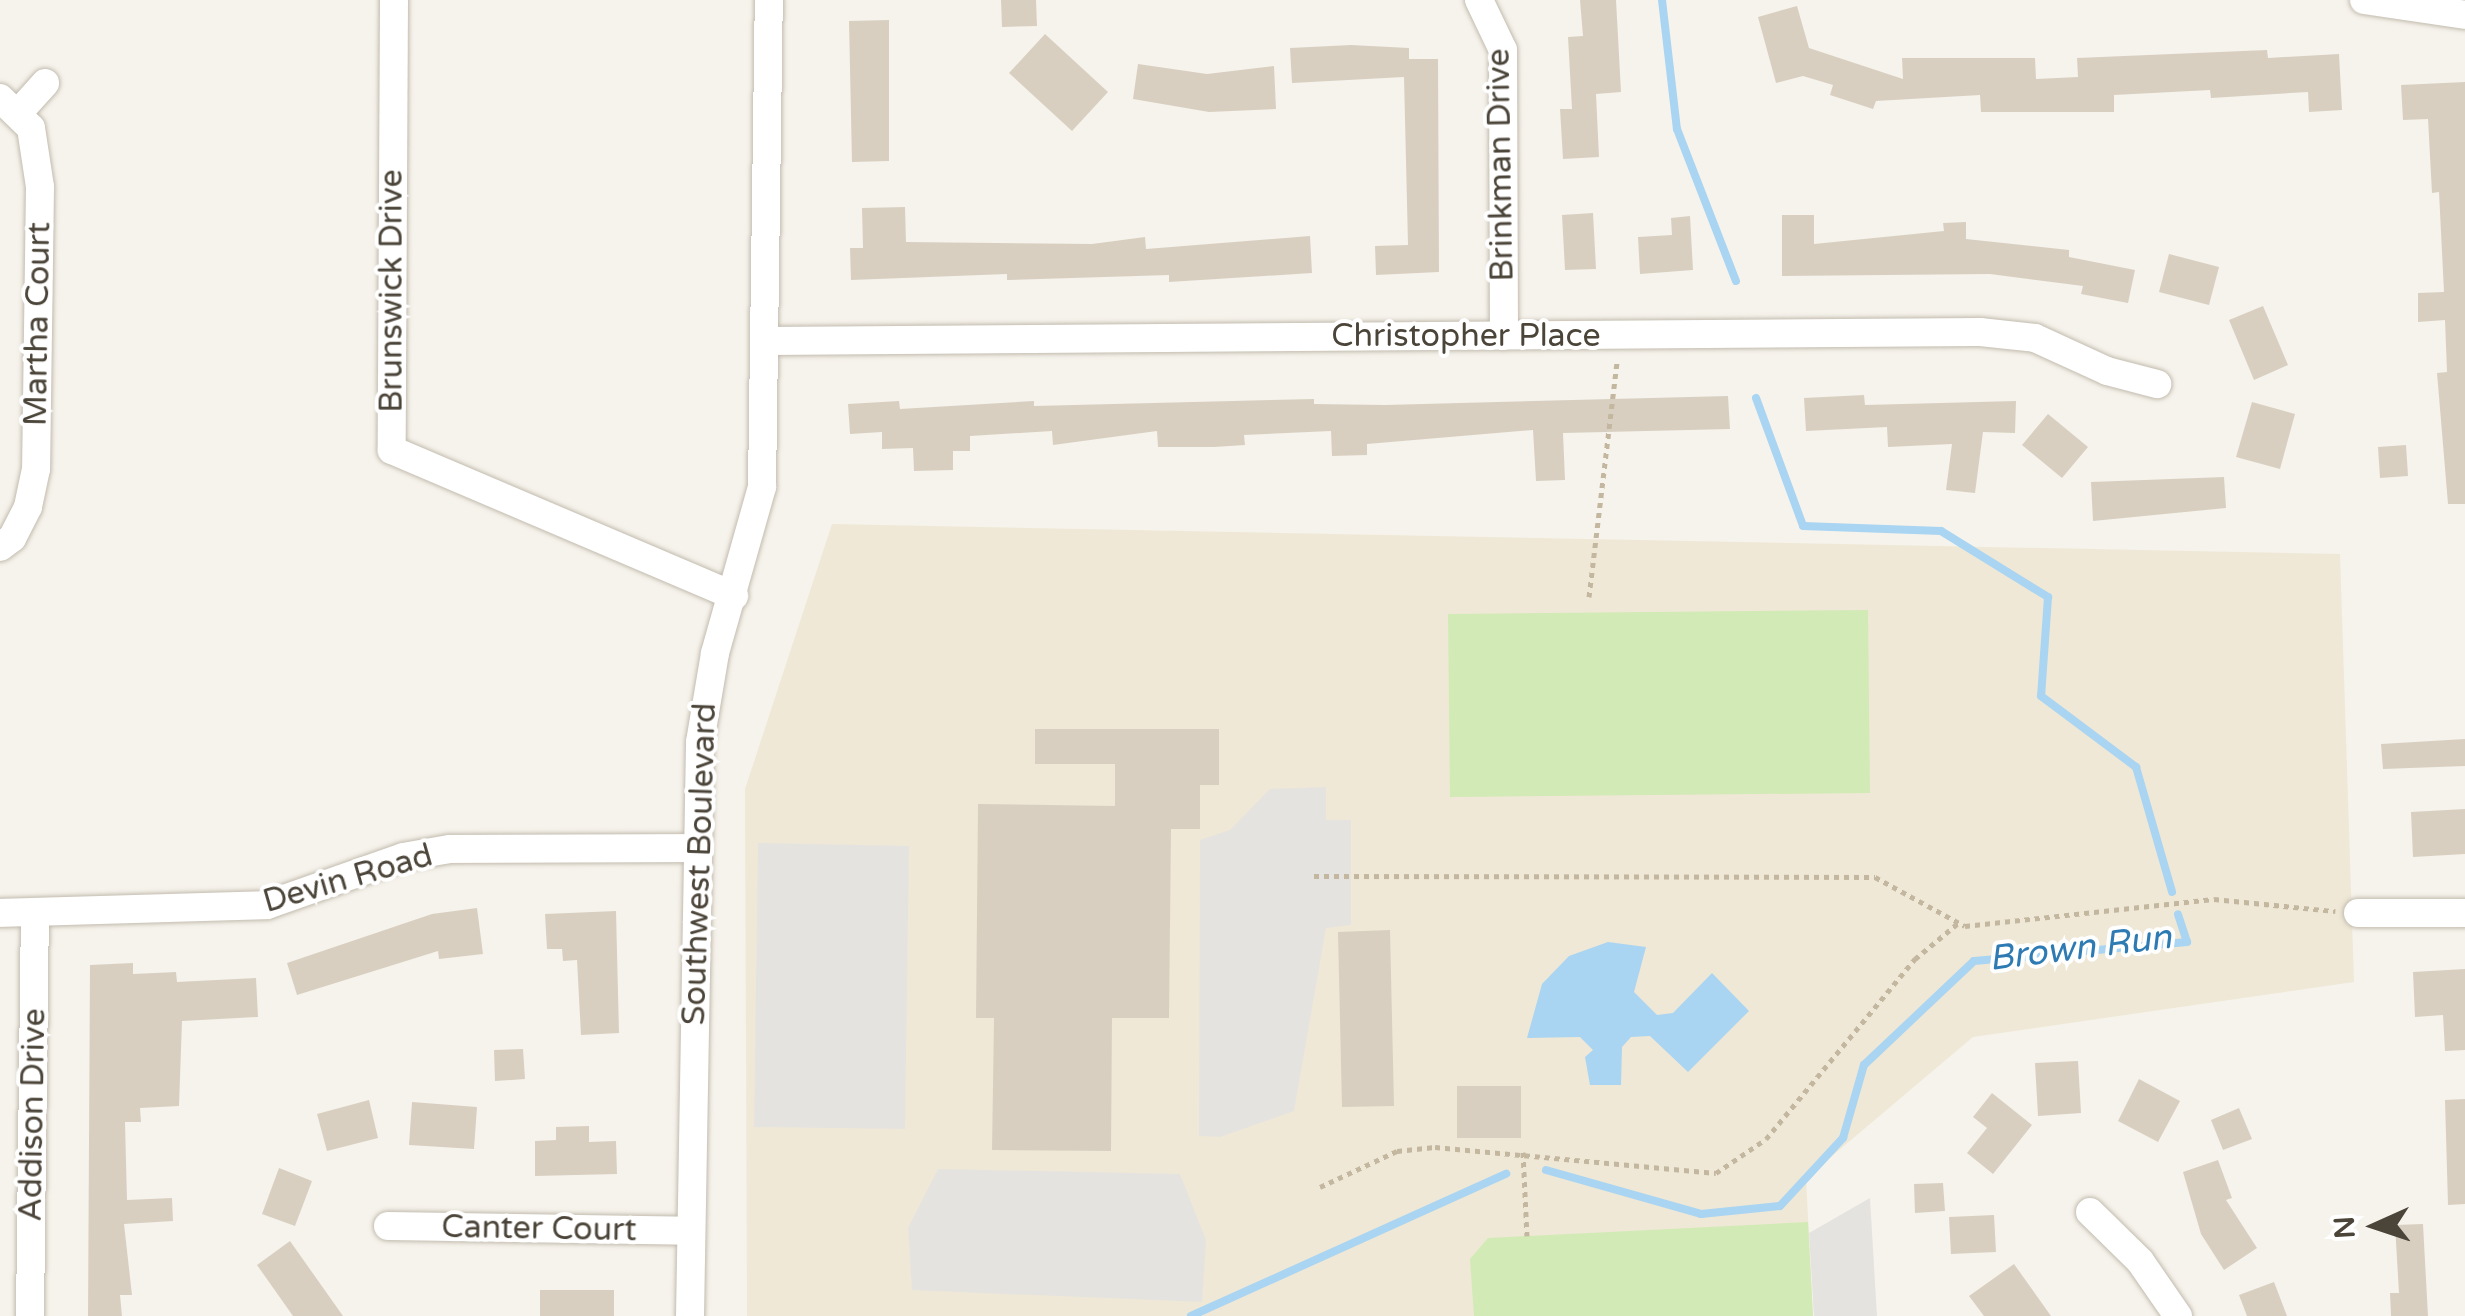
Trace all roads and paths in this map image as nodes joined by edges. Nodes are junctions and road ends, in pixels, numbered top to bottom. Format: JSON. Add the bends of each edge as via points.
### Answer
{"nodes":[{"id":1,"x":394,"y":0,"type":"edge"},
{"id":2,"x":770,"y":0,"type":"edge"},
{"id":3,"x":1479,"y":0,"type":"edge"},
{"id":4,"x":2364,"y":0,"type":"edge"},
{"id":5,"x":2465,"y":15,"type":"edge"},
{"id":6,"x":45,"y":83,"type":"dead end"},
{"id":7,"x":9,"y":105,"type":"edge"},
{"id":8,"x":1504,"y":336,"type":"junction"},
{"id":9,"x":767,"y":341,"type":"junction"},
{"id":10,"x":1617,"y":362,"type":"dead end"},
{"id":11,"x":2156,"y":384,"type":"dead end"},
{"id":12,"x":6,"y":542,"type":"edge"},
{"id":13,"x":734,"y":596,"type":"junction"},
{"id":14,"x":1589,"y":597,"type":"dead end"},
{"id":15,"x":695,"y":848,"type":"junction"},
{"id":16,"x":1314,"y":876,"type":"dead end"},
{"id":17,"x":0,"y":913,"type":"edge"},
{"id":18,"x":2358,"y":913,"type":"joint"},
{"id":19,"x":2465,"y":913,"type":"edge"},
{"id":20,"x":35,"y":914,"type":"junction"},
{"id":21,"x":1957,"y":924,"type":"junction"},
{"id":22,"x":1523,"y":1152,"type":"junction"},
{"id":23,"x":1320,"y":1187,"type":"dead end"},
{"id":24,"x":2090,"y":1212,"type":"dead end"},
{"id":25,"x":388,"y":1226,"type":"dead end"},
{"id":26,"x":690,"y":1232,"type":"junction"},
{"id":27,"x":1526,"y":1236,"type":"dead end"},
{"id":28,"x":30,"y":1316,"type":"edge"},
{"id":29,"x":690,"y":1316,"type":"edge"},
{"id":30,"x":2178,"y":1316,"type":"edge"}],
"edges":[{"from":1,"to":13,"type":"street","name":"Brunswick Drive","via":[[392,450]]},
{"from":2,"to":9,"type":"street","name":"Southwest Boulevard"},
{"from":3,"to":8,"type":"street","name":"Brinkman Drive","via":[[1503,50]]},
{"from":4,"to":5,"type":"street"},
{"from":6,"to":7,"type":"street"},
{"from":7,"to":12,"type":"street","name":"Martha Court","via":[[38,148],[39,281],[36,469]]},
{"from":8,"to":9,"type":"street","name":"Christopher Place"},
{"from":8,"to":11,"type":"street","name":"Christopher Place","via":[[2011,334]]},
{"from":9,"to":13,"type":"street","name":"Southwest Boulevard","via":[[762,487]]},
{"from":10,"to":14,"type":"path"},
{"from":13,"to":15,"type":"street","name":"Southwest Boulevard","via":[[704,698]]},
{"from":15,"to":20,"type":"street","name":"Devin Road","via":[[450,850],[404,857],[267,906]]},
{"from":15,"to":26,"type":"street","name":"Southwest Boulevard"},
{"from":16,"to":21,"type":"path","via":[[1875,877]]},
{"from":17,"to":20,"type":"street","name":"Devin Road"},
{"from":18,"to":19,"type":"street"},
{"from":18,"to":21,"type":"path","via":[[2214,899]]},
{"from":20,"to":28,"type":"street","name":"Addison Drive"},
{"from":21,"to":22,"type":"path","via":[[1914,959],[1806,1093],[1739,1163],[1716,1173],[1680,1174]]},
{"from":22,"to":23,"type":"path","via":[[1397,1150]]},
{"from":22,"to":27,"type":"path"},
{"from":24,"to":30,"type":"street","via":[[2140,1262]]},
{"from":25,"to":26,"type":"street","name":"Canter Court"},
{"from":26,"to":29,"type":"street","name":"Southwest Boulevard"}]}
